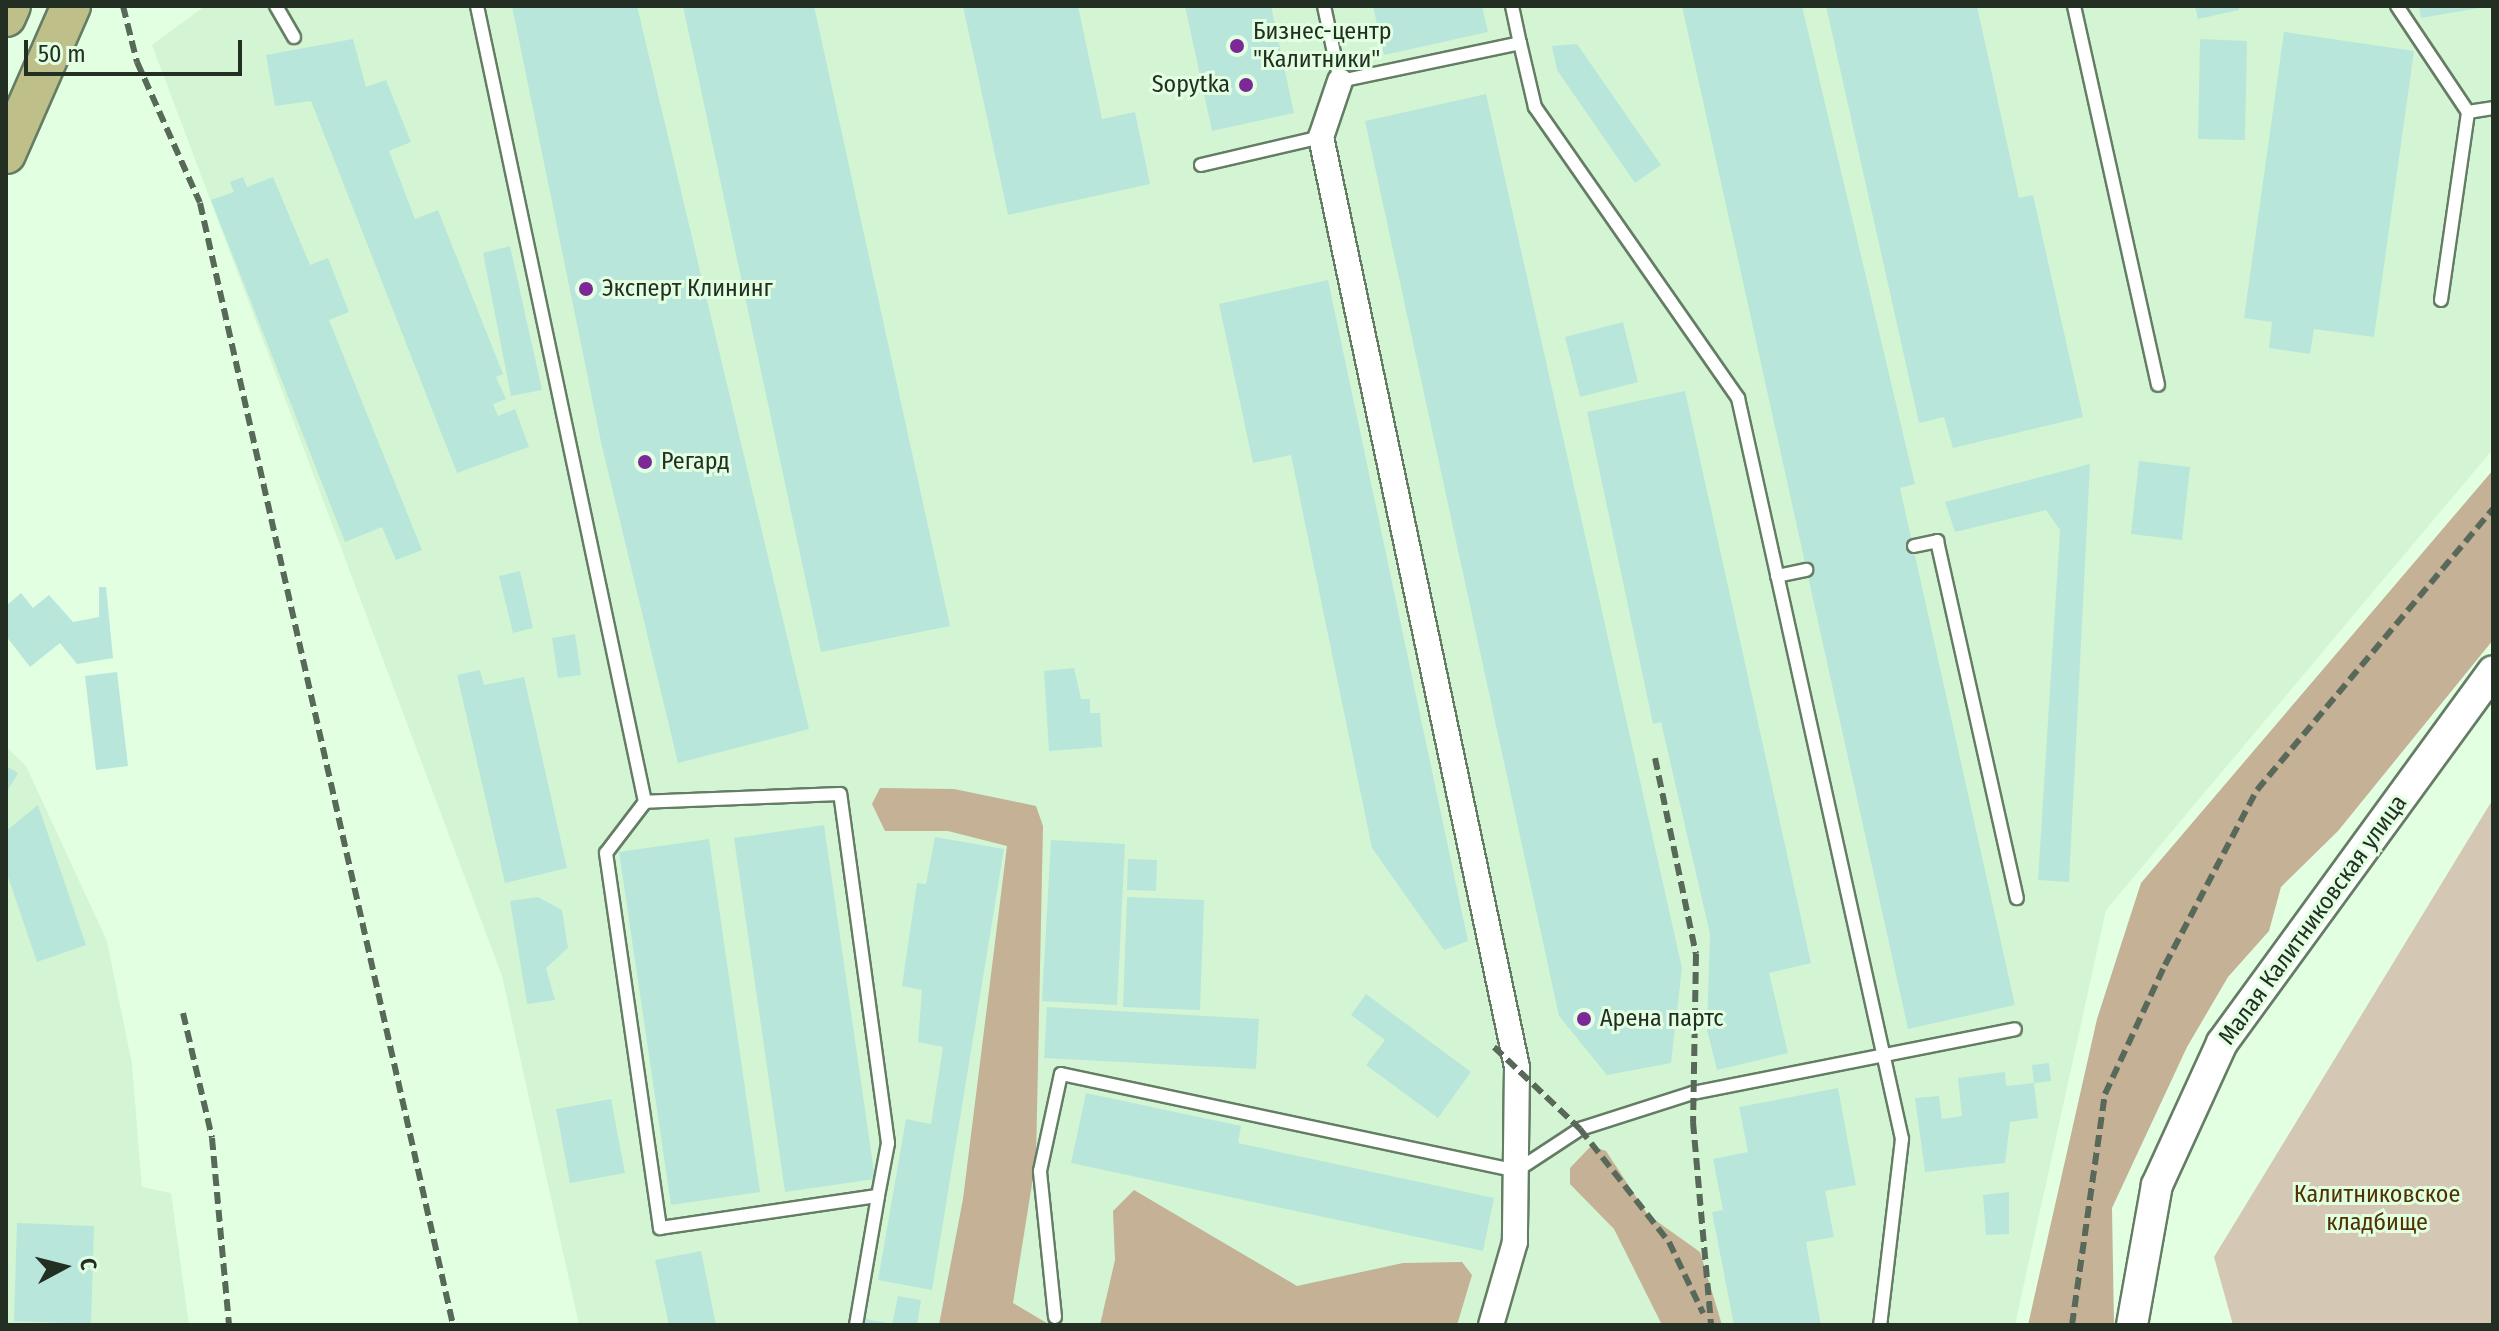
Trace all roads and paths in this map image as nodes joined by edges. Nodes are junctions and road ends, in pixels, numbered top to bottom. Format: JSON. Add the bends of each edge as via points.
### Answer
{"nodes":[{"id":1,"x":11,"y":6,"type":"edge"},
{"id":2,"x":71,"y":6,"type":"edge"},
{"id":3,"x":276,"y":6,"type":"edge"},
{"id":4,"x":477,"y":6,"type":"edge"},
{"id":5,"x":1324,"y":6,"type":"edge"},
{"id":6,"x":1512,"y":6,"type":"edge"},
{"id":7,"x":2074,"y":6,"type":"edge"},
{"id":8,"x":2397,"y":6,"type":"edge"},
{"id":9,"x":6,"y":17,"type":"edge"},
{"id":10,"x":294,"y":37,"type":"dead end"},
{"id":11,"x":1520,"y":43,"type":"junction"},
{"id":12,"x":1340,"y":81,"type":"junction"},
{"id":13,"x":2493,"y":108,"type":"edge"},
{"id":14,"x":2468,"y":112,"type":"junction"},
{"id":15,"x":1321,"y":137,"type":"junction"},
{"id":16,"x":6,"y":154,"type":"edge"},
{"id":17,"x":1201,"y":165,"type":"dead end"},
{"id":18,"x":2441,"y":300,"type":"dead end"},
{"id":19,"x":2158,"y":385,"type":"dead end"},
{"id":20,"x":1914,"y":546,"type":"dead end"},
{"id":21,"x":1806,"y":570,"type":"dead end"},
{"id":22,"x":1777,"y":576,"type":"junction"},
{"id":23,"x":2493,"y":671,"type":"edge"},
{"id":24,"x":645,"y":802,"type":"junction"},
{"id":25,"x":2017,"y":898,"type":"dead end"},
{"id":26,"x":2015,"y":1029,"type":"dead end"},
{"id":27,"x":1883,"y":1055,"type":"junction"},
{"id":28,"x":1516,"y":1171,"type":"junction"},
{"id":29,"x":878,"y":1196,"type":"junction"},
{"id":30,"x":1055,"y":1317,"type":"dead end"},
{"id":31,"x":856,"y":1325,"type":"edge"},
{"id":32,"x":1491,"y":1325,"type":"edge"},
{"id":33,"x":1880,"y":1325,"type":"edge"},
{"id":34,"x":2132,"y":1325,"type":"edge"}],
"edges":[{"from":1,"to":9,"type":"main road"},
{"from":2,"to":16,"type":"main road"},
{"from":3,"to":10,"type":"lane"},
{"from":4,"to":24,"type":"lane"},
{"from":5,"to":12,"type":"lane"},
{"from":6,"to":11,"type":"lane"},
{"from":7,"to":19,"type":"lane"},
{"from":8,"to":14,"type":"lane"},
{"from":11,"to":12,"type":"lane"},
{"from":11,"to":22,"type":"lane","via":[[1535,107],[1738,398]]},
{"from":12,"to":15,"type":"street"},
{"from":13,"to":14,"type":"lane"},
{"from":14,"to":18,"type":"lane"},
{"from":15,"to":17,"type":"lane"},
{"from":15,"to":28,"type":"street","via":[[1509,1010]]},
{"from":20,"to":25,"type":"lane","via":[[1937,541]]},
{"from":21,"to":22,"type":"lane"},
{"from":22,"to":27,"type":"lane"},
{"from":23,"to":34,"type":"street","name":"Малая Калитниковская улица","via":[[2222,1043],[2157,1185]]},
{"from":24,"to":29,"type":"lane","via":[[840,794],[888,1143]]},
{"from":24,"to":29,"type":"lane","via":[[606,853],[660,1228]]},
{"from":26,"to":27,"type":"lane"},
{"from":27,"to":28,"type":"lane","via":[[1693,1093],[1580,1129]]},
{"from":27,"to":33,"type":"lane","via":[[1902,1139]]},
{"from":28,"to":30,"type":"lane","via":[[1061,1074],[1040,1171]]},
{"from":28,"to":32,"type":"street","via":[[1515,1242]]},
{"from":29,"to":31,"type":"lane"}]}
